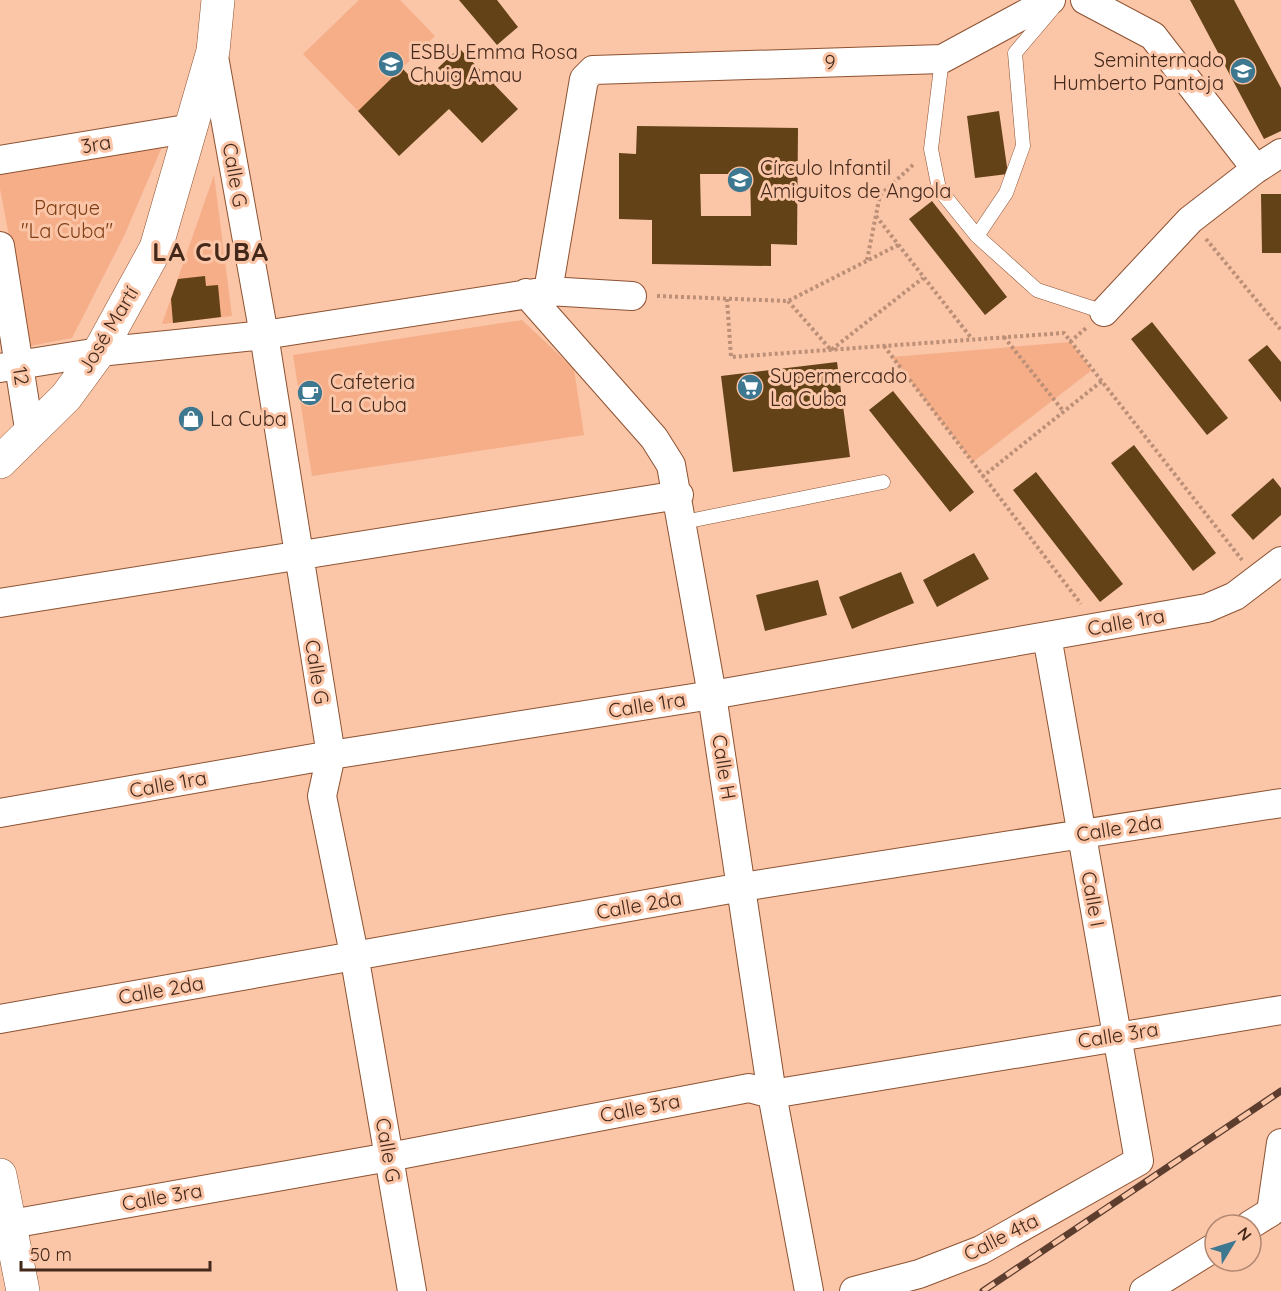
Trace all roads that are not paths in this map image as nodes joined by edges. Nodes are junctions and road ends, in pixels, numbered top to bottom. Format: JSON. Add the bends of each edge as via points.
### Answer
{"nodes":[{"id":1,"x":218,"y":0,"type":"edge"},
{"id":2,"x":1051,"y":0,"type":"edge"},
{"id":3,"x":1060,"y":0,"type":"edge"},
{"id":4,"x":1085,"y":0,"type":"edge"},
{"id":5,"x":213,"y":51,"type":"junction"},
{"id":6,"x":942,"y":59,"type":"junction"},
{"id":7,"x":192,"y":128,"type":"junction"},
{"id":8,"x":1281,"y":153,"type":"edge"},
{"id":9,"x":0,"y":160,"type":"edge"},
{"id":10,"x":1256,"y":168,"type":"junction"},
{"id":11,"x":977,"y":236,"type":"junction"},
{"id":12,"x":0,"y":246,"type":"edge"},
{"id":13,"x":537,"y":292,"type":"junction"},
{"id":14,"x":632,"y":296,"type":"road end"},
{"id":15,"x":1104,"y":312,"type":"joint"},
{"id":16,"x":264,"y":335,"type":"junction"},
{"id":17,"x":99,"y":352,"type":"junction"},
{"id":18,"x":9,"y":366,"type":"edge"},
{"id":19,"x":30,"y":435,"type":"junction"},
{"id":20,"x":0,"y":462,"type":"edge"},
{"id":21,"x":883,"y":482,"type":"dead end"},
{"id":22,"x":681,"y":508,"type":"junction"},
{"id":23,"x":298,"y":556,"type":"junction"},
{"id":24,"x":1281,"y":561,"type":"edge"},
{"id":25,"x":0,"y":603,"type":"edge"},
{"id":26,"x":1047,"y":636,"type":"junction"},
{"id":27,"x":712,"y":695,"type":"junction"},
{"id":28,"x":331,"y":755,"type":"junction"},
{"id":29,"x":1281,"y":803,"type":"edge"},
{"id":30,"x":0,"y":813,"type":"edge"},
{"id":31,"x":1082,"y":834,"type":"junction"},
{"id":32,"x":742,"y":887,"type":"junction"},
{"id":33,"x":354,"y":954,"type":"junction"},
{"id":34,"x":1281,"y":1010,"type":"edge"},
{"id":35,"x":0,"y":1019,"type":"edge"},
{"id":36,"x":1117,"y":1035,"type":"junction"},
{"id":37,"x":772,"y":1094,"type":"junction"},
{"id":38,"x":1281,"y":1143,"type":"edge"},
{"id":39,"x":389,"y":1157,"type":"junction"},
{"id":40,"x":1139,"y":1161,"type":"joint"},
{"id":41,"x":0,"y":1175,"type":"edge"},
{"id":42,"x":1267,"y":1214,"type":"edge"},
{"id":43,"x":5,"y":1226,"type":"edge"},
{"id":44,"x":1203,"y":1254,"type":"edge"},
{"id":45,"x":22,"y":1291,"type":"edge"},
{"id":46,"x":412,"y":1291,"type":"edge"},
{"id":47,"x":810,"y":1291,"type":"edge"},
{"id":48,"x":854,"y":1291,"type":"edge"},
{"id":49,"x":1144,"y":1291,"type":"edge"}],
"edges":[{"from":1,"to":5,"type":"main road","name":"José Martí"},
{"from":2,"to":6,"type":"street","name":"9"},
{"from":3,"to":11,"type":"lane","via":[[1015,53],[1023,146],[1006,193]]},
{"from":4,"to":10,"type":"street","via":[[1153,36]]},
{"from":5,"to":7,"type":"main road","name":"José Martí"},
{"from":5,"to":16,"type":"street","name":"Calle G"},
{"from":6,"to":11,"type":"lane","via":[[931,149],[939,189]]},
{"from":6,"to":13,"type":"street","name":"9","via":[[593,70],[584,79]]},
{"from":7,"to":9,"type":"street","name":"3ra"},
{"from":7,"to":17,"type":"main road","name":"José Martí","via":[[156,248]]},
{"from":8,"to":10,"type":"street"},
{"from":10,"to":15,"type":"street","via":[[1190,220]]},
{"from":11,"to":15,"type":"lane","via":[[1037,290]]},
{"from":12,"to":18,"type":"street","name":"12"},
{"from":13,"to":14,"type":"street"},
{"from":13,"to":16,"type":"street"},
{"from":13,"to":22,"type":"street","name":"Calle H","via":[[654,438],[671,465]]},
{"from":16,"to":17,"type":"street"},
{"from":16,"to":23,"type":"street","name":"Calle G"},
{"from":17,"to":18,"type":"street"},
{"from":17,"to":19,"type":"main road","name":"José Martí","via":[[66,397]]},
{"from":18,"to":19,"type":"street","name":"12"},
{"from":19,"to":20,"type":"main road","name":"José Martí"},
{"from":21,"to":22,"type":"lane"},
{"from":22,"to":23,"type":"street"},
{"from":22,"to":27,"type":"street","name":"Calle H"},
{"from":23,"to":25,"type":"street"},
{"from":23,"to":28,"type":"street","name":"Calle G"},
{"from":24,"to":26,"type":"street","name":"Calle 1ra","via":[[1235,596],[1207,608]]},
{"from":26,"to":27,"type":"street","name":"Calle 1ra"},
{"from":26,"to":31,"type":"street","name":"Calle I"},
{"from":27,"to":28,"type":"street","name":"Calle 1ra"},
{"from":27,"to":32,"type":"street","name":"Calle H"},
{"from":28,"to":30,"type":"street","name":"Calle 1ra"},
{"from":28,"to":33,"type":"street","name":"Calle G","via":[[322,796]]},
{"from":29,"to":31,"type":"street","name":"Calle 2da"},
{"from":31,"to":32,"type":"street","name":"Calle 2da"},
{"from":31,"to":36,"type":"street","name":"Calle I"},
{"from":32,"to":33,"type":"street","name":"Calle 2da"},
{"from":32,"to":37,"type":"street","name":"Calle H"},
{"from":33,"to":35,"type":"street","name":"Calle 2da"},
{"from":33,"to":39,"type":"street","name":"Calle G"},
{"from":34,"to":36,"type":"street","name":"Calle 3ra"},
{"from":36,"to":37,"type":"street","name":"Calle 3ra"},
{"from":36,"to":40,"type":"street","name":"Calle I"},
{"from":37,"to":39,"type":"street","name":"Calle 3ra","via":[[748,1088]]},
{"from":37,"to":47,"type":"street","name":"Calle H"},
{"from":38,"to":42,"type":"street"},
{"from":39,"to":43,"type":"street","name":"Calle 3ra"},
{"from":39,"to":46,"type":"street","name":"Calle G"},
{"from":40,"to":48,"type":"street","name":"Calle 4ta","via":[[981,1251],[919,1274]]},
{"from":41,"to":43,"type":"main road"},
{"from":43,"to":45,"type":"main road"},
{"from":44,"to":49,"type":"street"}]}
